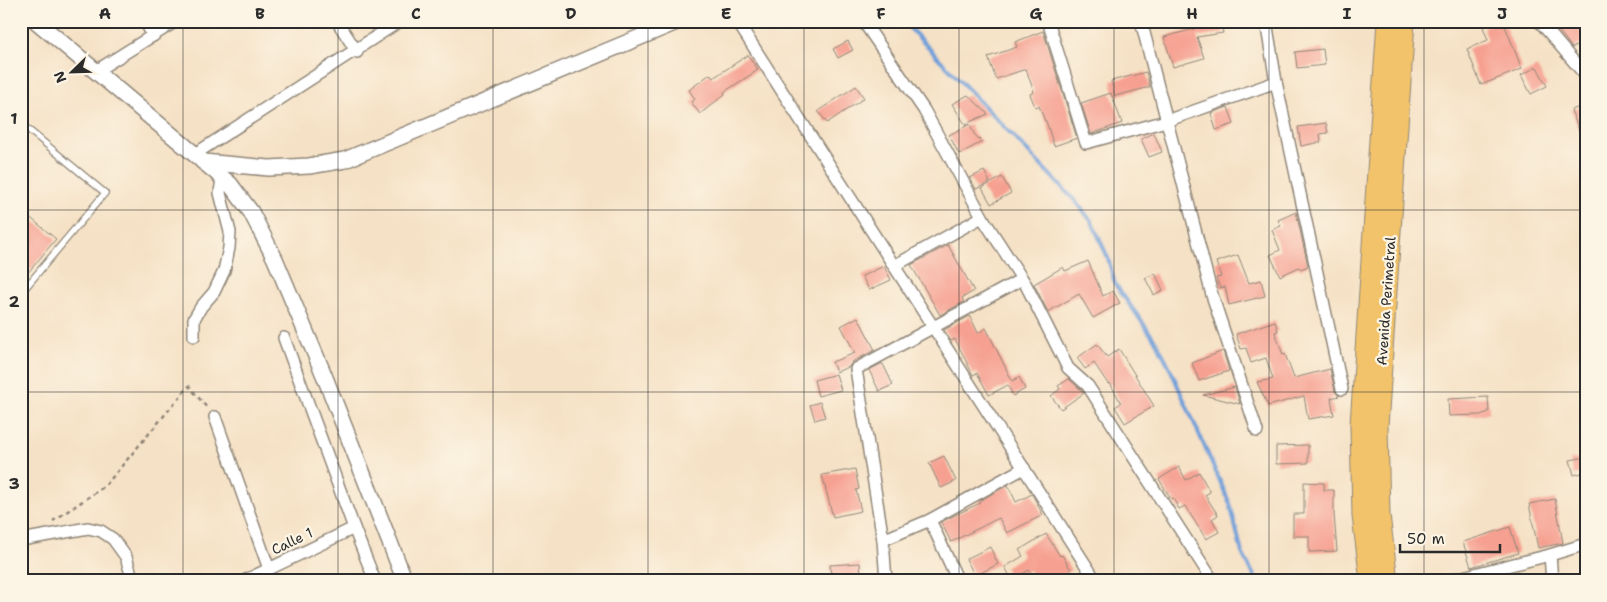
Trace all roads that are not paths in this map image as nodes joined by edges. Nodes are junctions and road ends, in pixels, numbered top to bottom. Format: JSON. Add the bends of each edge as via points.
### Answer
{"nodes":[{"id":1,"x":36,"y":21,"type":"edge"},
{"id":2,"x":145,"y":21,"type":"edge"},
{"id":3,"x":176,"y":21,"type":"edge"},
{"id":4,"x":337,"y":21,"type":"edge"},
{"id":5,"x":400,"y":21,"type":"edge"},
{"id":6,"x":639,"y":21,"type":"edge"},
{"id":7,"x":679,"y":21,"type":"edge"},
{"id":8,"x":737,"y":21,"type":"edge"},
{"id":9,"x":863,"y":21,"type":"edge"},
{"id":10,"x":1048,"y":21,"type":"edge"},
{"id":11,"x":1141,"y":21,"type":"edge"},
{"id":12,"x":1266,"y":21,"type":"edge"},
{"id":13,"x":1387,"y":21,"type":"edge"},
{"id":14,"x":1405,"y":21,"type":"edge"},
{"id":15,"x":1541,"y":22,"type":"edge"},
{"id":16,"x":648,"y":35,"type":"junction"},
{"id":17,"x":153,"y":36,"type":"junction"},
{"id":18,"x":356,"y":51,"type":"junction"},
{"id":19,"x":96,"y":71,"type":"junction"},
{"id":20,"x":1586,"y":76,"type":"edge"},
{"id":21,"x":1276,"y":82,"type":"junction"},
{"id":22,"x":1166,"y":121,"type":"junction"},
{"id":23,"x":22,"y":126,"type":"edge"},
{"id":24,"x":199,"y":158,"type":"junction"},
{"id":25,"x":222,"y":178,"type":"junction"},
{"id":26,"x":982,"y":216,"type":"junction"},
{"id":27,"x":894,"y":266,"type":"junction"},
{"id":28,"x":1022,"y":279,"type":"junction"},
{"id":29,"x":21,"y":293,"type":"edge"},
{"id":30,"x":934,"y":328,"type":"junction"},
{"id":31,"x":194,"y":336,"type":"dead end"},
{"id":32,"x":284,"y":338,"type":"dead end"},
{"id":33,"x":1342,"y":389,"type":"dead end"},
{"id":34,"x":215,"y":418,"type":"road end"},
{"id":35,"x":1257,"y":430,"type":"dead end"},
{"id":36,"x":1024,"y":468,"type":"junction"},
{"id":37,"x":930,"y":520,"type":"junction"},
{"id":38,"x":354,"y":528,"type":"junction"},
{"id":39,"x":21,"y":540,"type":"edge"},
{"id":40,"x":883,"y":540,"type":"junction"},
{"id":41,"x":1586,"y":544,"type":"edge"},
{"id":42,"x":1550,"y":556,"type":"junction"},
{"id":43,"x":269,"y":569,"type":"junction"},
{"id":44,"x":133,"y":581,"type":"edge"},
{"id":45,"x":244,"y":581,"type":"edge"},
{"id":46,"x":376,"y":581,"type":"edge"},
{"id":47,"x":405,"y":581,"type":"edge"},
{"id":48,"x":886,"y":581,"type":"edge"},
{"id":49,"x":958,"y":581,"type":"edge"},
{"id":50,"x":1096,"y":581,"type":"edge"},
{"id":51,"x":1213,"y":581,"type":"edge"},
{"id":52,"x":1370,"y":581,"type":"edge"},
{"id":53,"x":1388,"y":581,"type":"edge"},
{"id":54,"x":1447,"y":581,"type":"edge"},
{"id":55,"x":1552,"y":581,"type":"edge"}],
"edges":[{"from":1,"to":19,"type":"street"},
{"from":2,"to":17,"type":"street"},
{"from":3,"to":17,"type":"street"},
{"from":4,"to":18,"type":"street"},
{"from":5,"to":18,"type":"street"},
{"from":6,"to":16,"type":"street"},
{"from":7,"to":16,"type":"street"},
{"from":8,"to":27,"type":"street"},
{"from":9,"to":26,"type":"street","via":[[924,110]]},
{"from":10,"to":22,"type":"street","via":[[1086,144]]},
{"from":11,"to":22,"type":"street"},
{"from":12,"to":21,"type":"street"},
{"from":13,"to":52,"type":"main road","name":"Avenida Perimetral","via":[[1360,425],[1362,516]]},
{"from":14,"to":53,"type":"main road","name":"Avenida Perimetral","via":[[1378,426],[1380,515]]},
{"from":15,"to":20,"type":"street"},
{"from":16,"to":24,"type":"street","via":[[345,160],[269,168]]},
{"from":17,"to":19,"type":"street"},
{"from":18,"to":24,"type":"street"},
{"from":19,"to":24,"type":"street"},
{"from":21,"to":22,"type":"street"},
{"from":21,"to":33,"type":"street"},
{"from":22,"to":35,"type":"street","via":[[1212,295]]},
{"from":23,"to":29,"type":"lane","via":[[104,193]]},
{"from":24,"to":25,"type":"street"},
{"from":25,"to":31,"type":"street","via":[[220,193],[230,232],[229,248],[224,271],[214,292],[194,319]]},
{"from":25,"to":47,"type":"street","via":[[252,212],[275,259]]},
{"from":26,"to":27,"type":"street"},
{"from":26,"to":28,"type":"street"},
{"from":27,"to":30,"type":"street"},
{"from":28,"to":30,"type":"street"},
{"from":28,"to":51,"type":"street","via":[[1068,368],[1088,386]]},
{"from":30,"to":36,"type":"street"},
{"from":30,"to":40,"type":"street","via":[[856,369]]},
{"from":32,"to":38,"type":"street"},
{"from":34,"to":43,"type":"street"},
{"from":36,"to":37,"type":"street"},
{"from":36,"to":50,"type":"street"},
{"from":37,"to":40,"type":"street"},
{"from":37,"to":49,"type":"street"},
{"from":38,"to":43,"type":"street","name":"Calle 1"},
{"from":38,"to":46,"type":"street"},
{"from":39,"to":44,"type":"street","via":[[88,528],[101,532],[113,539],[126,557]]},
{"from":40,"to":48,"type":"street"},
{"from":41,"to":42,"type":"street"},
{"from":42,"to":54,"type":"street"},
{"from":42,"to":55,"type":"street"},
{"from":43,"to":45,"type":"street","name":"Calle 1"}]}
